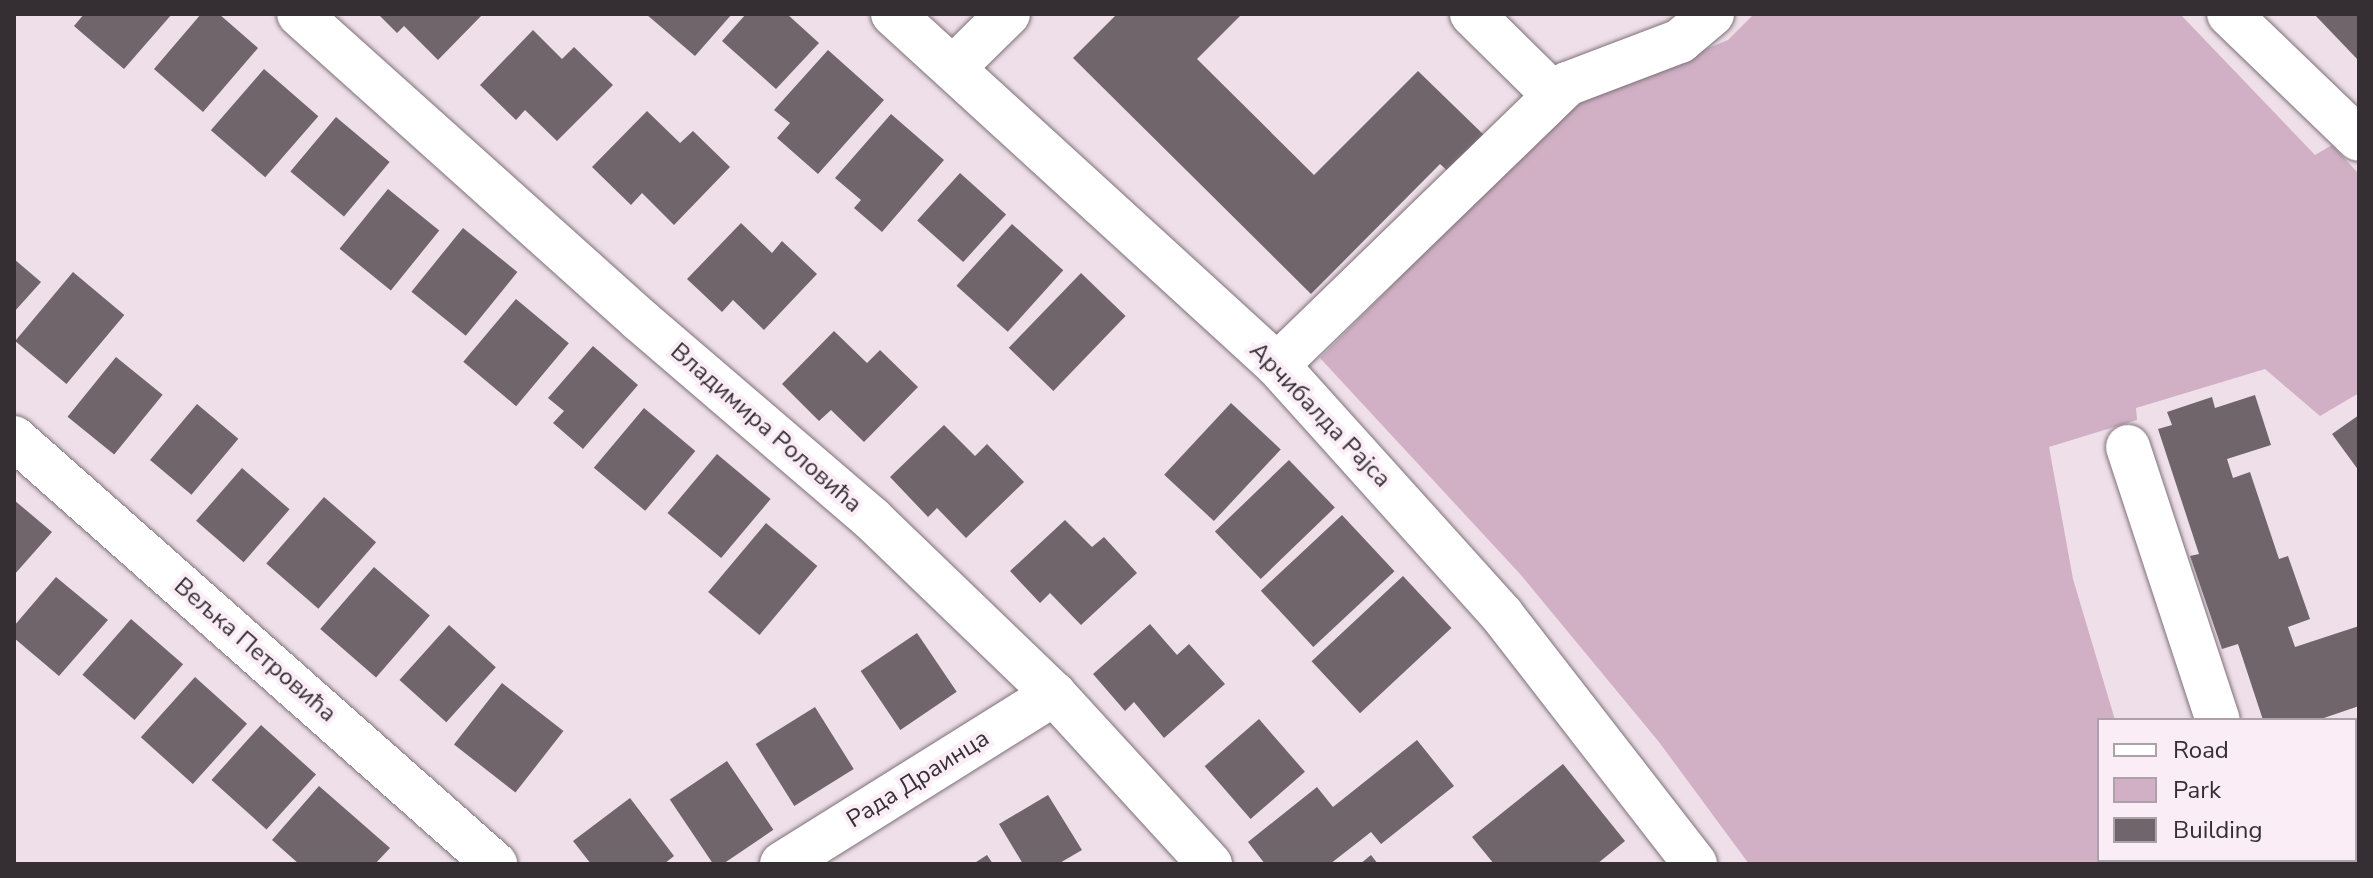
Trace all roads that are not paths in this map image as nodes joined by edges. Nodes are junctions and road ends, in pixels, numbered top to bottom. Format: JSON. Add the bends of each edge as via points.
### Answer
{"nodes":[{"id":1,"x":299,"y":14,"type":"edge"},
{"id":2,"x":893,"y":14,"type":"edge"},
{"id":3,"x":1008,"y":14,"type":"edge"},
{"id":4,"x":1472,"y":14,"type":"edge"},
{"id":5,"x":1712,"y":14,"type":"edge"},
{"id":6,"x":2229,"y":14,"type":"edge"},
{"id":7,"x":953,"y":68,"type":"junction"},
{"id":8,"x":1554,"y":95,"type":"junction"},
{"id":9,"x":2359,"y":139,"type":"edge"},
{"id":10,"x":1277,"y":365,"type":"junction"},
{"id":11,"x":14,"y":438,"type":"edge"},
{"id":12,"x":2128,"y":447,"type":"dead end"},
{"id":13,"x":1054,"y":694,"type":"junction"},
{"id":14,"x":2217,"y":718,"type":"edge"},
{"id":15,"x":495,"y":864,"type":"edge"},
{"id":16,"x":782,"y":864,"type":"edge"},
{"id":17,"x":1210,"y":864,"type":"edge"},
{"id":18,"x":1695,"y":864,"type":"edge"}],
"edges":[{"from":1,"to":13,"type":"street","name":"Владимира Роловића","via":[[640,320],[872,519]]},
{"from":2,"to":7,"type":"street","name":"Арчибалда Рајса"},
{"from":3,"to":7,"type":"street"},
{"from":4,"to":8,"type":"street"},
{"from":5,"to":8,"type":"street","via":[[1680,41],[1585,73]]},
{"from":6,"to":9,"type":"street"},
{"from":7,"to":10,"type":"street","name":"Арчибалда Рајса"},
{"from":8,"to":10,"type":"street"},
{"from":10,"to":18,"type":"street","name":"Арчибалда Рајса","via":[[1502,615]]},
{"from":11,"to":15,"type":"street","name":"Вељка Петровића"},
{"from":12,"to":14,"type":"street"},
{"from":13,"to":16,"type":"street","name":"Рада Драинца"},
{"from":13,"to":17,"type":"street","name":"Владимира Роловића"}]}
